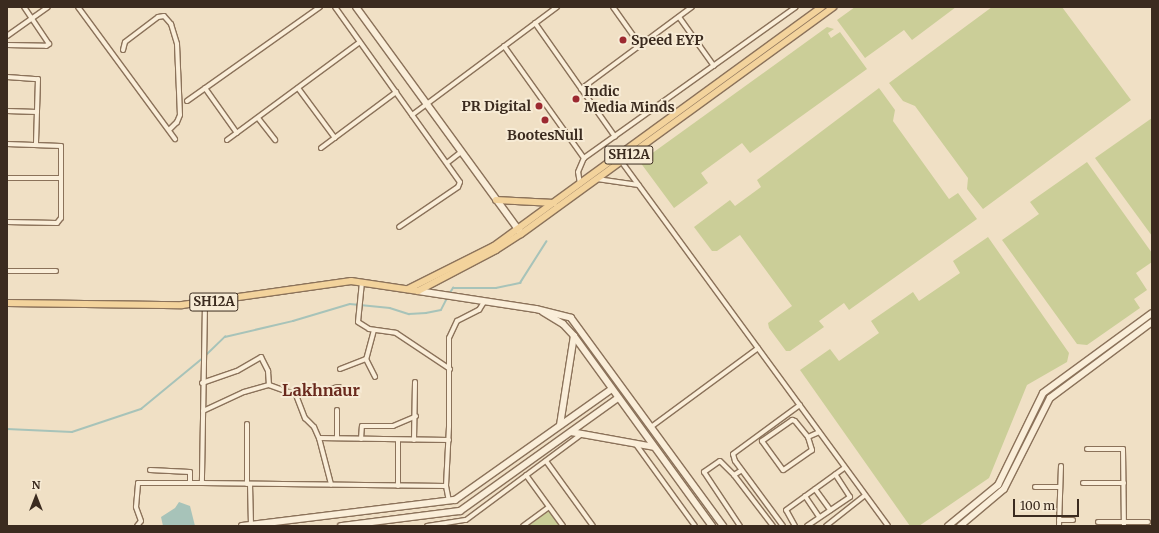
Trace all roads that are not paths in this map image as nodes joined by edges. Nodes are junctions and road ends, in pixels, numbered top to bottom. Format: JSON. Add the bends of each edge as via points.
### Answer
{"nodes":[{"id":1,"x":24,"y":7,"type":"edge"},
{"id":2,"x":48,"y":7,"type":"edge"},
{"id":3,"x":78,"y":7,"type":"edge"},
{"id":4,"x":320,"y":7,"type":"edge"},
{"id":5,"x":336,"y":7,"type":"edge"},
{"id":6,"x":356,"y":7,"type":"edge"},
{"id":7,"x":557,"y":7,"type":"edge"},
{"id":8,"x":613,"y":7,"type":"edge"},
{"id":9,"x":692,"y":7,"type":"edge"},
{"id":10,"x":796,"y":7,"type":"edge"},
{"id":11,"x":822,"y":7,"type":"edge"},
{"id":12,"x":833,"y":7,"type":"edge"},
{"id":13,"x":679,"y":17,"type":"junction"},
{"id":14,"x":32,"y":18,"type":"junction"},
{"id":15,"x":534,"y":23,"type":"junction"},
{"id":16,"x":7,"y":36,"type":"edge"},
{"id":17,"x":360,"y":42,"type":"junction"},
{"id":18,"x":7,"y":45,"type":"edge"},
{"id":19,"x":640,"y":45,"type":"junction"},
{"id":20,"x":504,"y":46,"type":"junction"},
{"id":21,"x":123,"y":50,"type":"dead end"},
{"id":22,"x":714,"y":66,"type":"junction"},
{"id":23,"x":7,"y":77,"type":"edge"},
{"id":24,"x":205,"y":88,"type":"junction"},
{"id":25,"x":298,"y":88,"type":"junction"},
{"id":26,"x":581,"y":89,"type":"junction"},
{"id":27,"x":396,"y":92,"type":"junction"},
{"id":28,"x":187,"y":100,"type":"dead end"},
{"id":29,"x":427,"y":105,"type":"junction"},
{"id":30,"x":7,"y":111,"type":"edge"},
{"id":31,"x":37,"y":112,"type":"junction"},
{"id":32,"x":412,"y":115,"type":"junction"},
{"id":33,"x":258,"y":118,"type":"junction"},
{"id":34,"x":169,"y":130,"type":"junction"},
{"id":35,"x":238,"y":133,"type":"junction"},
{"id":36,"x":615,"y":137,"type":"junction"},
{"id":37,"x":334,"y":138,"type":"junction"},
{"id":38,"x":175,"y":139,"type":"dead end"},
{"id":39,"x":227,"y":140,"type":"dead end"},
{"id":40,"x":275,"y":140,"type":"dead end"},
{"id":41,"x":7,"y":144,"type":"edge"},
{"id":42,"x":36,"y":144,"type":"junction"},
{"id":43,"x":321,"y":148,"type":"dead end"},
{"id":44,"x":461,"y":152,"type":"junction"},
{"id":45,"x":584,"y":158,"type":"junction"},
{"id":46,"x":619,"y":159,"type":"junction"},
{"id":47,"x":447,"y":163,"type":"junction"},
{"id":48,"x":7,"y":178,"type":"edge"},
{"id":49,"x":61,"y":178,"type":"junction"},
{"id":50,"x":596,"y":179,"type":"junction"},
{"id":51,"x":580,"y":184,"type":"junction"},
{"id":52,"x":639,"y":185,"type":"junction"},
{"id":53,"x":496,"y":200,"type":"junction"},
{"id":54,"x":554,"y":203,"type":"junction"},
{"id":55,"x":7,"y":222,"type":"edge"},
{"id":56,"x":399,"y":227,"type":"dead end"},
{"id":57,"x":519,"y":231,"type":"junction"},
{"id":58,"x":7,"y":271,"type":"edge"},
{"id":59,"x":56,"y":271,"type":"dead end"},
{"id":60,"x":362,"y":282,"type":"junction"},
{"id":61,"x":408,"y":289,"type":"junction"},
{"id":62,"x":418,"y":291,"type":"junction"},
{"id":63,"x":484,"y":302,"type":"junction"},
{"id":64,"x":7,"y":303,"type":"edge"},
{"id":65,"x":205,"y":304,"type":"junction"},
{"id":66,"x":536,"y":309,"type":"junction"},
{"id":67,"x":1152,"y":313,"type":"edge"},
{"id":68,"x":1152,"y":322,"type":"edge"},
{"id":69,"x":374,"y":330,"type":"junction"},
{"id":70,"x":574,"y":336,"type":"junction"},
{"id":71,"x":758,"y":348,"type":"junction"},
{"id":72,"x":366,"y":359,"type":"junction"},
{"id":73,"x":340,"y":369,"type":"dead end"},
{"id":74,"x":450,"y":369,"type":"junction"},
{"id":75,"x":375,"y":377,"type":"dead end"},
{"id":76,"x":415,"y":382,"type":"dead end"},
{"id":77,"x":202,"y":383,"type":"junction"},
{"id":78,"x":269,"y":385,"type":"junction"},
{"id":79,"x":339,"y":387,"type":"dead end"},
{"id":80,"x":612,"y":389,"type":"junction"},
{"id":81,"x":296,"y":395,"type":"junction"},
{"id":82,"x":618,"y":398,"type":"junction"},
{"id":83,"x":800,"y":405,"type":"junction"},
{"id":84,"x":337,"y":410,"type":"dead end"},
{"id":85,"x":203,"y":411,"type":"junction"},
{"id":86,"x":416,"y":416,"type":"junction"},
{"id":87,"x":247,"y":424,"type":"dead end"},
{"id":88,"x":560,"y":425,"type":"junction"},
{"id":89,"x":651,"y":427,"type":"junction"},
{"id":90,"x":571,"y":432,"type":"junction"},
{"id":91,"x":819,"y":432,"type":"junction"},
{"id":92,"x":582,"y":434,"type":"junction"},
{"id":93,"x":808,"y":437,"type":"junction"},
{"id":94,"x":319,"y":438,"type":"junction"},
{"id":95,"x":337,"y":438,"type":"junction"},
{"id":96,"x":361,"y":439,"type":"junction"},
{"id":97,"x":398,"y":440,"type":"junction"},
{"id":98,"x":414,"y":440,"type":"junction"},
{"id":99,"x":449,"y":440,"type":"junction"},
{"id":100,"x":635,"y":443,"type":"junction"},
{"id":101,"x":654,"y":447,"type":"junction"},
{"id":102,"x":1087,"y":449,"type":"dead end"},
{"id":103,"x":546,"y":461,"type":"junction"},
{"id":104,"x":1061,"y":466,"type":"dead end"},
{"id":105,"x":844,"y":468,"type":"junction"},
{"id":106,"x":150,"y":470,"type":"dead end"},
{"id":107,"x":742,"y":470,"type":"junction"},
{"id":108,"x":734,"y":474,"type":"junction"},
{"id":109,"x":835,"y":474,"type":"junction"},
{"id":110,"x":526,"y":475,"type":"junction"},
{"id":111,"x":190,"y":483,"type":"junction"},
{"id":112,"x":202,"y":483,"type":"junction"},
{"id":113,"x":1124,"y":483,"type":"junction"},
{"id":114,"x":249,"y":484,"type":"junction"},
{"id":115,"x":331,"y":484,"type":"junction"},
{"id":116,"x":1083,"y":484,"type":"dead end"},
{"id":117,"x":398,"y":486,"type":"junction"},
{"id":118,"x":446,"y":486,"type":"junction"},
{"id":119,"x":1035,"y":486,"type":"dead end"},
{"id":120,"x":1060,"y":487,"type":"junction"},
{"id":121,"x":815,"y":489,"type":"junction"},
{"id":122,"x":805,"y":496,"type":"junction"},
{"id":123,"x":864,"y":496,"type":"junction"},
{"id":124,"x":449,"y":502,"type":"junction"},
{"id":125,"x":550,"y":507,"type":"junction"},
{"id":126,"x":830,"y":510,"type":"junction"},
{"id":127,"x":819,"y":517,"type":"junction"},
{"id":128,"x":1059,"y":520,"type":"junction"},
{"id":129,"x":1073,"y":520,"type":"dead end"},
{"id":130,"x":1098,"y":522,"type":"dead end"},
{"id":131,"x":1148,"y":522,"type":"dead end"},
{"id":132,"x":1124,"y":524,"type":"edge"},
{"id":133,"x":251,"y":525,"type":"edge"},
{"id":134,"x":264,"y":525,"type":"edge"},
{"id":135,"x":137,"y":526,"type":"edge"},
{"id":136,"x":242,"y":526,"type":"edge"},
{"id":137,"x":341,"y":526,"type":"edge"},
{"id":138,"x":427,"y":526,"type":"edge"},
{"id":139,"x":523,"y":526,"type":"edge"},
{"id":140,"x":563,"y":526,"type":"edge"},
{"id":141,"x":593,"y":526,"type":"edge"},
{"id":142,"x":695,"y":526,"type":"edge"},
{"id":143,"x":712,"y":526,"type":"edge"},
{"id":144,"x":723,"y":526,"type":"edge"},
{"id":145,"x":740,"y":526,"type":"edge"},
{"id":146,"x":773,"y":526,"type":"edge"},
{"id":147,"x":784,"y":526,"type":"edge"},
{"id":148,"x":795,"y":526,"type":"edge"},
{"id":149,"x":806,"y":526,"type":"edge"},
{"id":150,"x":826,"y":526,"type":"edge"},
{"id":151,"x":888,"y":526,"type":"edge"},
{"id":152,"x":948,"y":526,"type":"edge"},
{"id":153,"x":960,"y":526,"type":"edge"},
{"id":154,"x":1059,"y":526,"type":"edge"}],
"edges":[{"from":1,"to":14,"type":"street"},
{"from":2,"to":14,"type":"street"},
{"from":3,"to":34,"type":"street"},
{"from":4,"to":24,"type":"street"},
{"from":5,"to":17,"type":"street"},
{"from":6,"to":29,"type":"main road"},
{"from":7,"to":15,"type":"street"},
{"from":8,"to":19,"type":"street"},
{"from":9,"to":13,"type":"street"},
{"from":10,"to":22,"type":"street"},
{"from":11,"to":46,"type":"main road","number":"SH12A"},
{"from":12,"to":46,"type":"main road","number":"SH12A"},
{"from":13,"to":19,"type":"street"},
{"from":13,"to":22,"type":"street"},
{"from":14,"to":16,"type":"street"},
{"from":14,"to":18,"type":"street","via":[[48,40],[47,45]]},
{"from":15,"to":20,"type":"street"},
{"from":15,"to":26,"type":"street"},
{"from":17,"to":25,"type":"street"},
{"from":17,"to":27,"type":"street"},
{"from":19,"to":26,"type":"street"},
{"from":20,"to":29,"type":"street"},
{"from":20,"to":45,"type":"street"},
{"from":21,"to":34,"type":"street","via":[[125,42],[158,17],[164,16],[171,24],[177,44],[180,114],[177,122]]},
{"from":22,"to":36,"type":"street"},
{"from":23,"to":31,"type":"street","via":[[37,78]]},
{"from":24,"to":28,"type":"street"},
{"from":24,"to":35,"type":"street"},
{"from":25,"to":33,"type":"street"},
{"from":25,"to":37,"type":"street"},
{"from":26,"to":36,"type":"street"},
{"from":27,"to":32,"type":"street"},
{"from":27,"to":37,"type":"street"},
{"from":29,"to":32,"type":"street"},
{"from":29,"to":44,"type":"main road"},
{"from":30,"to":31,"type":"street"},
{"from":31,"to":42,"type":"street"},
{"from":32,"to":47,"type":"street"},
{"from":33,"to":35,"type":"street"},
{"from":33,"to":40,"type":"street"},
{"from":34,"to":38,"type":"street"},
{"from":35,"to":39,"type":"street"},
{"from":36,"to":45,"type":"street"},
{"from":37,"to":43,"type":"street"},
{"from":41,"to":42,"type":"street"},
{"from":42,"to":49,"type":"street","via":[[60,146]]},
{"from":44,"to":47,"type":"street"},
{"from":44,"to":53,"type":"main road"},
{"from":45,"to":51,"type":"street","via":[[578,172]]},
{"from":46,"to":50,"type":"main road","number":"SH12A"},
{"from":46,"to":51,"type":"main road","number":"SH12A"},
{"from":46,"to":52,"type":"street"},
{"from":47,"to":56,"type":"street","via":[[459,180],[460,186]]},
{"from":48,"to":49,"type":"street"},
{"from":49,"to":55,"type":"street","via":[[60,222]]},
{"from":50,"to":52,"type":"street"},
{"from":50,"to":57,"type":"main road","number":"SH12A"},
{"from":51,"to":54,"type":"main road","number":"SH12A"},
{"from":52,"to":71,"type":"street"},
{"from":53,"to":54,"type":"main road"},
{"from":53,"to":57,"type":"main road"},
{"from":54,"to":57,"type":"main road","number":"SH12A"},
{"from":57,"to":61,"type":"main road","number":"SH12A","via":[[476,256]]},
{"from":57,"to":62,"type":"main road","number":"SH12A","via":[[484,257]]},
{"from":58,"to":59,"type":"street"},
{"from":60,"to":61,"type":"main road","name":"SH12A","number":"SH12A"},
{"from":60,"to":65,"type":"main road","name":"SH12A","number":"SH12A","via":[[336,282]]},
{"from":60,"to":69,"type":"street","via":[[358,322]]},
{"from":61,"to":62,"type":"main road","name":"SH12A","number":"SH12A"},
{"from":62,"to":63,"type":"main road"},
{"from":63,"to":66,"type":"main road"},
{"from":63,"to":74,"type":"street","via":[[479,310],[457,321],[453,326],[449,338]]},
{"from":64,"to":65,"type":"main road","name":"SH12A","number":"SH12A"},
{"from":65,"to":77,"type":"street"},
{"from":66,"to":70,"type":"main road","via":[[563,324]]},
{"from":66,"to":89,"type":"main road","via":[[571,318]]},
{"from":67,"to":152,"type":"main road","via":[[1044,393],[998,485]]},
{"from":68,"to":153,"type":"main road","via":[[1050,398],[1004,489]]},
{"from":69,"to":72,"type":"street"},
{"from":69,"to":74,"type":"street","via":[[396,333]]},
{"from":70,"to":80,"type":"main road"},
{"from":70,"to":88,"type":"main road"},
{"from":71,"to":83,"type":"street"},
{"from":71,"to":89,"type":"street"},
{"from":72,"to":73,"type":"street"},
{"from":72,"to":75,"type":"street"},
{"from":74,"to":99,"type":"street"},
{"from":76,"to":86,"type":"street"},
{"from":77,"to":78,"type":"street","via":[[237,371],[261,357],[268,371]]},
{"from":77,"to":85,"type":"street"},
{"from":78,"to":81,"type":"street"},
{"from":78,"to":85,"type":"street","via":[[244,392]]},
{"from":79,"to":81,"type":"street"},
{"from":80,"to":82,"type":"main road"},
{"from":80,"to":88,"type":"main road"},
{"from":81,"to":94,"type":"street","via":[[305,418],[314,427]]},
{"from":82,"to":90,"type":"main road"},
{"from":82,"to":101,"type":"main road"},
{"from":83,"to":91,"type":"street"},
{"from":83,"to":107,"type":"street","via":[[735,451],[733,457]]},
{"from":84,"to":95,"type":"street"},
{"from":85,"to":112,"type":"street"},
{"from":86,"to":96,"type":"street","via":[[393,426],[362,426]]},
{"from":86,"to":98,"type":"street"},
{"from":87,"to":114,"type":"street"},
{"from":88,"to":124,"type":"main road","via":[[467,493]]},
{"from":89,"to":144,"type":"main road"},
{"from":90,"to":92,"type":"main road"},
{"from":90,"to":137,"type":"main road","via":[[460,511]]},
{"from":91,"to":93,"type":"street"},
{"from":91,"to":105,"type":"street"},
{"from":92,"to":100,"type":"main road"},
{"from":92,"to":103,"type":"street"},
{"from":93,"to":93,"type":"street","via":[[792,420],[762,441],[783,470],[812,450]]},
{"from":94,"to":95,"type":"street"},
{"from":94,"to":115,"type":"street"},
{"from":95,"to":96,"type":"street"},
{"from":96,"to":97,"type":"street"},
{"from":97,"to":98,"type":"street"},
{"from":97,"to":117,"type":"street"},
{"from":98,"to":99,"type":"street"},
{"from":99,"to":118,"type":"street"},
{"from":100,"to":101,"type":"main road"},
{"from":100,"to":142,"type":"street"},
{"from":101,"to":143,"type":"main road"},
{"from":102,"to":113,"type":"street","via":[[1123,449]]},
{"from":103,"to":110,"type":"street"},
{"from":103,"to":141,"type":"street"},
{"from":104,"to":120,"type":"street"},
{"from":105,"to":109,"type":"street"},
{"from":105,"to":123,"type":"street"},
{"from":106,"to":111,"type":"street","via":[[190,472]]},
{"from":107,"to":108,"type":"street"},
{"from":107,"to":147,"type":"street"},
{"from":108,"to":145,"type":"street","via":[[720,461],[704,472]]},
{"from":108,"to":146,"type":"street"},
{"from":109,"to":121,"type":"street"},
{"from":109,"to":126,"type":"street","via":[[851,495]]},
{"from":110,"to":125,"type":"street"},
{"from":110,"to":138,"type":"street","via":[[466,520]]},
{"from":111,"to":112,"type":"street"},
{"from":111,"to":135,"type":"street","via":[[138,483],[136,507],[141,518]]},
{"from":112,"to":114,"type":"street"},
{"from":113,"to":116,"type":"street"},
{"from":113,"to":132,"type":"street"},
{"from":114,"to":115,"type":"street"},
{"from":114,"to":133,"type":"street"},
{"from":115,"to":117,"type":"street"},
{"from":117,"to":118,"type":"street"},
{"from":118,"to":124,"type":"street"},
{"from":119,"to":120,"type":"street"},
{"from":120,"to":128,"type":"street"},
{"from":121,"to":122,"type":"street"},
{"from":121,"to":126,"type":"street"},
{"from":122,"to":127,"type":"street"},
{"from":122,"to":148,"type":"street","via":[[786,510]]},
{"from":123,"to":150,"type":"street"},
{"from":123,"to":151,"type":"street"},
{"from":124,"to":134,"type":"main road"},
{"from":125,"to":139,"type":"street"},
{"from":125,"to":140,"type":"street"},
{"from":126,"to":127,"type":"street"},
{"from":127,"to":149,"type":"street"},
{"from":128,"to":129,"type":"street"},
{"from":128,"to":154,"type":"street"},
{"from":130,"to":132,"type":"street"},
{"from":131,"to":132,"type":"street"},
{"from":133,"to":134,"type":"main road"},
{"from":133,"to":136,"type":"main road"}]}
